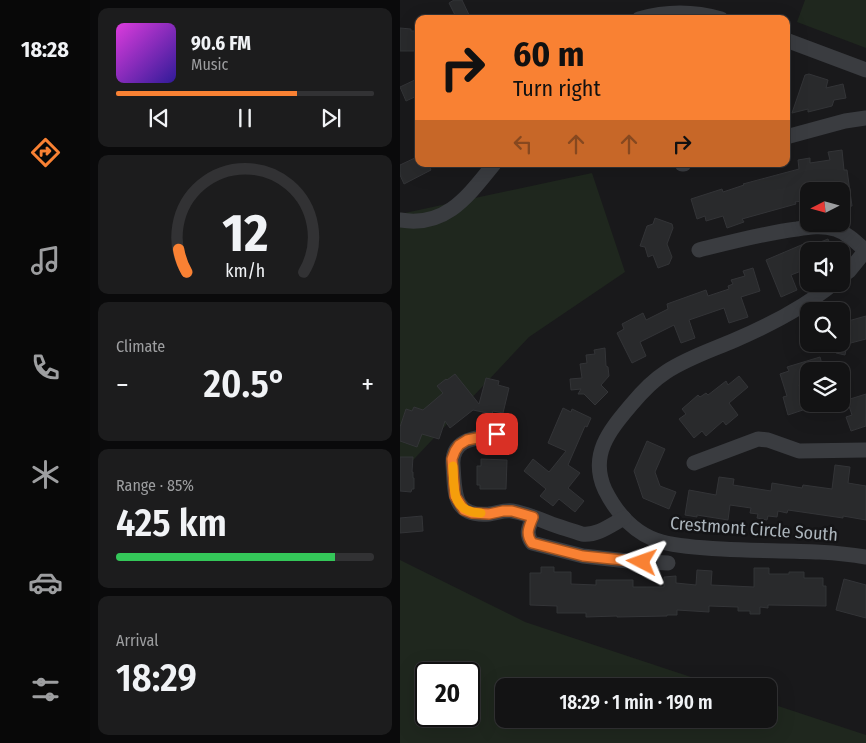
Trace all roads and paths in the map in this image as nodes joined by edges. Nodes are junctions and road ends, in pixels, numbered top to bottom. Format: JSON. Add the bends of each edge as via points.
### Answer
{"nodes":[{"id":1,"x":659,"y":15,"type":"edge"},
{"id":2,"x":701,"y":15,"type":"edge"},
{"id":3,"x":790,"y":42,"type":"edge"},
{"id":4,"x":866,"y":70,"type":"edge"},
{"id":5,"x":866,"y":118,"type":"edge"},
{"id":6,"x":790,"y":136,"type":"edge"},
{"id":7,"x":492,"y":167,"type":"edge"},
{"id":8,"x":400,"y":220,"type":"edge"},
{"id":9,"x":699,"y":250,"type":"dead end"},
{"id":10,"x":866,"y":250,"type":"edge"},
{"id":11,"x":850,"y":269,"type":"edge"},
{"id":12,"x":821,"y":292,"type":"edge"},
{"id":13,"x":497,"y":434,"type":"dead end"},
{"id":14,"x":866,"y":450,"type":"edge"},
{"id":15,"x":694,"y":463,"type":"dead end"},
{"id":16,"x":533,"y":517,"type":"junction"},
{"id":17,"x":624,"y":518,"type":"junction"},
{"id":18,"x":866,"y":557,"type":"edge"},
{"id":19,"x":668,"y":563,"type":"dead end"}],
"edges":[{"from":1,"to":2,"type":"street"},
{"from":3,"to":4,"type":"street"},
{"from":5,"to":6,"type":"street"},
{"from":7,"to":8,"type":"street","via":[[457,207],[435,218],[413,222]]},
{"from":9,"to":10,"type":"street","via":[[760,234],[825,227],[844,233]]},
{"from":10,"to":11,"type":"street"},
{"from":12,"to":17,"type":"street","name":"Crestmont Circle South","via":[[792,312],[680,363],[648,385],[612,427],[599,458],[604,487]]},
{"from":13,"to":16,"type":"street","via":[[467,440],[459,445],[452,459],[455,496],[464,510],[472,513],[512,511]]},
{"from":14,"to":15,"type":"street","via":[[799,451],[758,439]]},
{"from":16,"to":17,"type":"street","via":[[588,535]]},
{"from":16,"to":19,"type":"street","via":[[528,529],[532,543],[583,556]]},
{"from":17,"to":18,"type":"street","name":"Crestmont Circle South","via":[[646,536],[677,545],[830,552]]}]}
